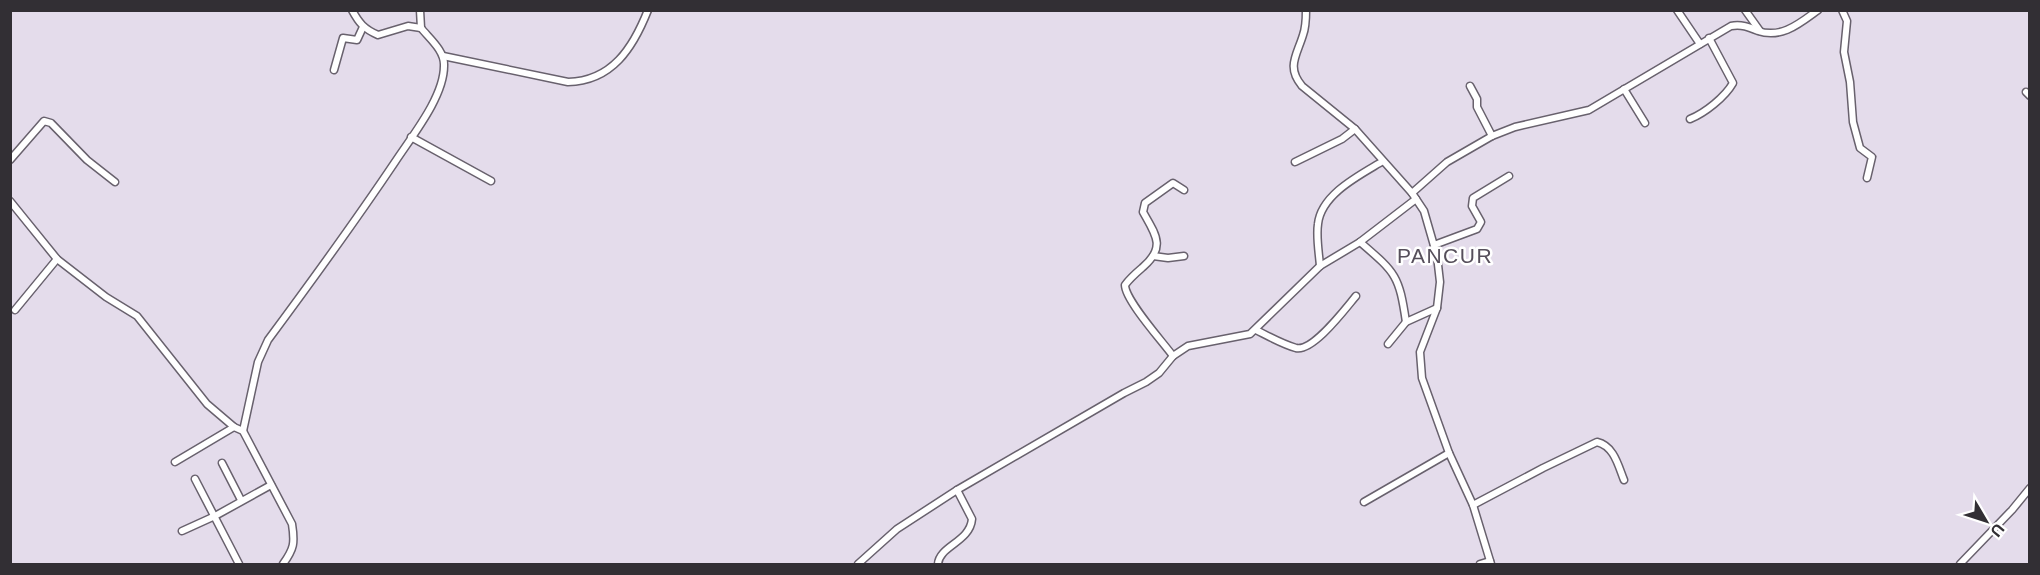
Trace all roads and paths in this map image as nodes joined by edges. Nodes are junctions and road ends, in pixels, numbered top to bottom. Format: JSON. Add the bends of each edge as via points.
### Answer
{"nodes":[{"id":1,"x":352,"y":10,"type":"edge"},
{"id":2,"x":420,"y":10,"type":"edge"},
{"id":3,"x":648,"y":10,"type":"edge"},
{"id":4,"x":1306,"y":10,"type":"edge"},
{"id":5,"x":1677,"y":10,"type":"edge"},
{"id":6,"x":1745,"y":10,"type":"edge"},
{"id":7,"x":1818,"y":10,"type":"edge"},
{"id":8,"x":1842,"y":10,"type":"edge"},
{"id":9,"x":363,"y":27,"type":"junction"},
{"id":10,"x":421,"y":28,"type":"junction"},
{"id":11,"x":1760,"y":32,"type":"junction"},
{"id":12,"x":1709,"y":38,"type":"junction"},
{"id":13,"x":1700,"y":44,"type":"junction"},
{"id":14,"x":443,"y":56,"type":"junction"},
{"id":15,"x":334,"y":70,"type":"dead end"},
{"id":16,"x":1470,"y":86,"type":"dead end"},
{"id":17,"x":1624,"y":89,"type":"junction"},
{"id":18,"x":1690,"y":119,"type":"dead end"},
{"id":19,"x":1645,"y":123,"type":"dead end"},
{"id":20,"x":1355,"y":129,"type":"junction"},
{"id":21,"x":1492,"y":136,"type":"junction"},
{"id":22,"x":411,"y":137,"type":"junction"},
{"id":23,"x":10,"y":160,"type":"edge"},
{"id":24,"x":1383,"y":161,"type":"junction"},
{"id":25,"x":1295,"y":162,"type":"dead end"},
{"id":26,"x":1509,"y":176,"type":"dead end"},
{"id":27,"x":1867,"y":178,"type":"dead end"},
{"id":28,"x":491,"y":181,"type":"dead end"},
{"id":29,"x":116,"y":182,"type":"dead end"},
{"id":30,"x":1184,"y":190,"type":"dead end"},
{"id":31,"x":1412,"y":194,"type":"junction"},
{"id":32,"x":1416,"y":200,"type":"junction"},
{"id":33,"x":12,"y":206,"type":"edge"},
{"id":34,"x":1360,"y":242,"type":"junction"},
{"id":35,"x":1434,"y":245,"type":"junction"},
{"id":36,"x":1153,"y":256,"type":"junction"},
{"id":37,"x":1184,"y":256,"type":"dead end"},
{"id":38,"x":57,"y":259,"type":"junction"},
{"id":39,"x":1320,"y":266,"type":"junction"},
{"id":40,"x":1356,"y":296,"type":"dead end"},
{"id":41,"x":1437,"y":308,"type":"junction"},
{"id":42,"x":15,"y":310,"type":"dead end"},
{"id":43,"x":1406,"y":322,"type":"junction"},
{"id":44,"x":1256,"y":330,"type":"junction"},
{"id":45,"x":1388,"y":344,"type":"dead end"},
{"id":46,"x":1173,"y":356,"type":"junction"},
{"id":47,"x":234,"y":427,"type":"junction"},
{"id":48,"x":243,"y":431,"type":"junction"},
{"id":49,"x":1449,"y":453,"type":"junction"},
{"id":50,"x":175,"y":462,"type":"dead end"},
{"id":51,"x":222,"y":463,"type":"dead end"},
{"id":52,"x":195,"y":479,"type":"dead end"},
{"id":53,"x":1624,"y":480,"type":"dead end"},
{"id":54,"x":271,"y":485,"type":"junction"},
{"id":55,"x":2030,"y":488,"type":"edge"},
{"id":56,"x":957,"y":490,"type":"junction"},
{"id":57,"x":241,"y":500,"type":"junction"},
{"id":58,"x":1364,"y":502,"type":"dead end"},
{"id":59,"x":1473,"y":506,"type":"junction"},
{"id":60,"x":215,"y":516,"type":"junction"},
{"id":61,"x":182,"y":531,"type":"dead end"},
{"id":62,"x":1491,"y":563,"type":"edge"},
{"id":63,"x":239,"y":564,"type":"edge"},
{"id":64,"x":283,"y":564,"type":"edge"},
{"id":65,"x":858,"y":564,"type":"edge"},
{"id":66,"x":938,"y":564,"type":"edge"},
{"id":67,"x":1480,"y":564,"type":"edge"},
{"id":68,"x":1960,"y":564,"type":"edge"}],
"edges":[{"from":1,"to":9,"type":"street"},
{"from":2,"to":10,"type":"street"},
{"from":3,"to":14,"type":"street","via":[[616,64],[583,81],[568,82]]},
{"from":4,"to":20,"type":"street","via":[[1304,33],[1293,64],[1296,78]]},
{"from":5,"to":13,"type":"street"},
{"from":6,"to":11,"type":"street"},
{"from":7,"to":11,"type":"street","via":[[1780,33]]},
{"from":8,"to":27,"type":"street","via":[[1847,21],[1844,52],[1853,122],[1860,148],[1872,157]]},
{"from":9,"to":10,"type":"street","via":[[378,35],[408,26]]},
{"from":9,"to":15,"type":"street","via":[[357,40],[343,38]]},
{"from":10,"to":14,"type":"street"},
{"from":11,"to":12,"type":"street","via":[[1736,25]]},
{"from":12,"to":13,"type":"street"},
{"from":12,"to":18,"type":"street","via":[[1733,83],[1705,111]]},
{"from":13,"to":17,"type":"street"},
{"from":14,"to":22,"type":"street","via":[[437,96]]},
{"from":16,"to":21,"type":"street"},
{"from":17,"to":19,"type":"street"},
{"from":17,"to":21,"type":"street","via":[[1588,110]]},
{"from":20,"to":24,"type":"street"},
{"from":20,"to":25,"type":"street"},
{"from":21,"to":31,"type":"street","via":[[1448,162]]},
{"from":22,"to":28,"type":"street"},
{"from":22,"to":48,"type":"street","via":[[268,340],[258,362]]},
{"from":23,"to":29,"type":"street","via":[[47,121]]},
{"from":24,"to":31,"type":"street"},
{"from":24,"to":39,"type":"street","via":[[1335,191],[1322,212],[1318,224]]},
{"from":26,"to":35,"type":"street","via":[[1473,198],[1481,222],[1477,229]]},
{"from":30,"to":36,"type":"street","via":[[1173,183],[1145,202],[1143,212],[1158,246]]},
{"from":31,"to":32,"type":"street"},
{"from":32,"to":34,"type":"street"},
{"from":32,"to":35,"type":"street","via":[[1424,211]]},
{"from":33,"to":38,"type":"street"},
{"from":34,"to":39,"type":"street"},
{"from":34,"to":43,"type":"street","via":[[1395,276]]},
{"from":35,"to":41,"type":"street","via":[[1440,282]]},
{"from":36,"to":37,"type":"street"},
{"from":36,"to":46,"type":"street","via":[[1128,280],[1125,289]]},
{"from":38,"to":42,"type":"street"},
{"from":38,"to":47,"type":"street","via":[[137,316],[207,404]]},
{"from":39,"to":44,"type":"street"},
{"from":40,"to":44,"type":"street","via":[[1305,348]]},
{"from":41,"to":43,"type":"street"},
{"from":41,"to":49,"type":"street","via":[[1419,359],[1426,392]]},
{"from":43,"to":45,"type":"street"},
{"from":44,"to":46,"type":"street","via":[[1188,346]]},
{"from":46,"to":56,"type":"street","via":[[1146,382]]},
{"from":47,"to":48,"type":"street"},
{"from":47,"to":50,"type":"street"},
{"from":48,"to":54,"type":"street"},
{"from":49,"to":58,"type":"street"},
{"from":49,"to":59,"type":"street"},
{"from":51,"to":57,"type":"street"},
{"from":52,"to":60,"type":"street"},
{"from":53,"to":59,"type":"street","via":[[1610,449],[1597,442]]},
{"from":54,"to":57,"type":"street"},
{"from":54,"to":64,"type":"street","via":[[292,524],[295,541]]},
{"from":55,"to":68,"type":"street"},
{"from":56,"to":65,"type":"street","via":[[897,529]]},
{"from":56,"to":66,"type":"street","via":[[972,523],[963,537],[940,555]]},
{"from":57,"to":60,"type":"street"},
{"from":59,"to":62,"type":"street"},
{"from":60,"to":61,"type":"street"},
{"from":60,"to":63,"type":"street"},
{"from":62,"to":67,"type":"street"}]}
